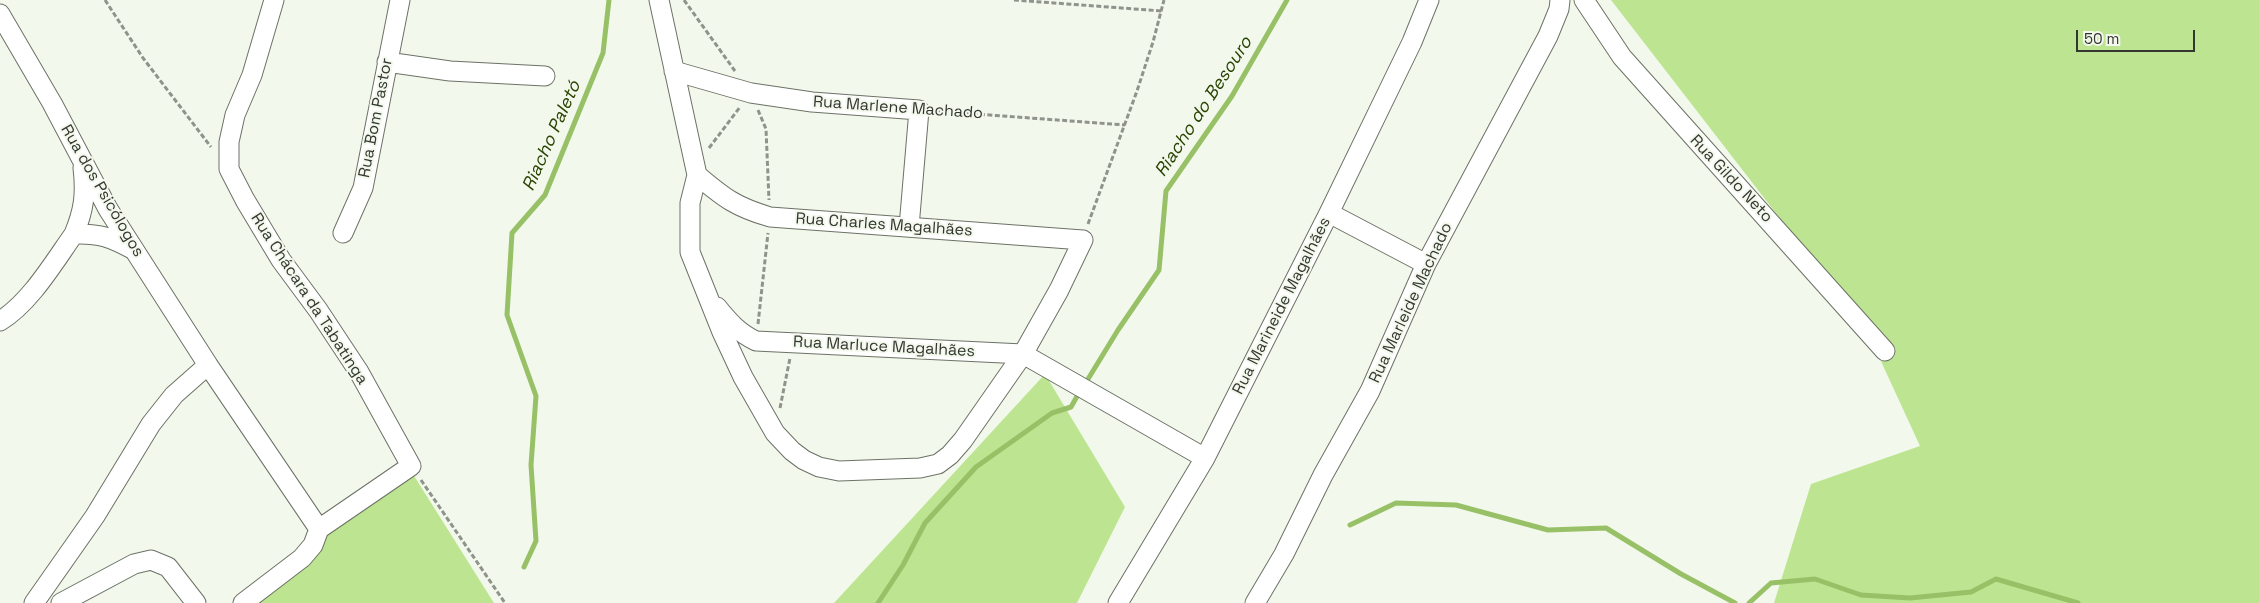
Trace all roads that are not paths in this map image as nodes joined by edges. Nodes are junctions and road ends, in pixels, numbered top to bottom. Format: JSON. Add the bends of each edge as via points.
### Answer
{"nodes":[{"id":1,"x":274,"y":0,"type":"edge"},
{"id":2,"x":400,"y":0,"type":"edge"},
{"id":3,"x":659,"y":0,"type":"edge"},
{"id":4,"x":1429,"y":0,"type":"edge"},
{"id":5,"x":1560,"y":0,"type":"edge"},
{"id":6,"x":1584,"y":0,"type":"edge"},
{"id":7,"x":0,"y":14,"type":"edge"},
{"id":8,"x":387,"y":62,"type":"junction"},
{"id":9,"x":674,"y":71,"type":"junction"},
{"id":10,"x":545,"y":76,"type":"dead end"},
{"id":11,"x":82,"y":162,"type":"junction"},
{"id":12,"x":697,"y":175,"type":"junction"},
{"id":13,"x":1329,"y":213,"type":"junction"},
{"id":14,"x":909,"y":227,"type":"junction"},
{"id":15,"x":343,"y":233,"type":"dead end"},
{"id":16,"x":74,"y":234,"type":"junction"},
{"id":17,"x":135,"y":251,"type":"junction"},
{"id":18,"x":1426,"y":264,"type":"junction"},
{"id":19,"x":707,"y":295,"type":"junction"},
{"id":20,"x":0,"y":321,"type":"edge"},
{"id":21,"x":1885,"y":351,"type":"dead end"},
{"id":22,"x":1023,"y":354,"type":"junction"},
{"id":23,"x":208,"y":364,"type":"junction"},
{"id":24,"x":1205,"y":458,"type":"junction"},
{"id":25,"x":319,"y":528,"type":"junction"},
{"id":26,"x":34,"y":603,"type":"edge"},
{"id":27,"x":61,"y":603,"type":"edge"},
{"id":28,"x":196,"y":603,"type":"edge"},
{"id":29,"x":243,"y":603,"type":"edge"},
{"id":30,"x":1118,"y":603,"type":"edge"},
{"id":31,"x":1255,"y":603,"type":"edge"}],
"edges":[{"from":1,"to":25,"type":"street","name":"Rua Chácara da Tabatinga","via":[[252,75],[235,115],[229,142],[229,169],[282,260],[358,372],[411,466]]},
{"from":2,"to":8,"type":"street","name":"Rua Bom Pastor"},
{"from":3,"to":9,"type":"street"},
{"from":4,"to":13,"type":"street","name":"Rua Marineide Magalhães"},
{"from":5,"to":18,"type":"street","name":"Rua Marleide Machado","via":[[1548,36]]},
{"from":6,"to":21,"type":"street","name":"Rua Gildo Neto","via":[[1622,57]]},
{"from":7,"to":11,"type":"street","name":"Rua dos Psicólogos"},
{"from":8,"to":10,"type":"street","via":[[450,72]]},
{"from":8,"to":15,"type":"street","name":"Rua Bom Pastor","via":[[363,188]]},
{"from":9,"to":12,"type":"street"},
{"from":9,"to":14,"type":"street","name":"Rua Marlene Machado","via":[[751,93],[812,102],[919,110]]},
{"from":11,"to":16,"type":"street","via":[[83,212]]},
{"from":11,"to":17,"type":"street","name":"Rua dos Psicólogos"},
{"from":12,"to":14,"type":"street","name":"Rua Charles Magalhães","via":[[730,202],[770,217]]},
{"from":12,"to":19,"type":"street","via":[[690,203],[690,252]]},
{"from":13,"to":18,"type":"street"},
{"from":13,"to":24,"type":"street","name":"Rua Marineide Magalhães"},
{"from":14,"to":22,"type":"street","name":"Rua Charles Magalhães","via":[[1083,240]]},
{"from":16,"to":17,"type":"street","via":[[111,238]]},
{"from":16,"to":20,"type":"street","via":[[41,280]]},
{"from":17,"to":23,"type":"street","name":"Rua dos Psicólogos"},
{"from":18,"to":31,"type":"street","name":"Rua Marleide Machado","via":[[1370,391]]},
{"from":19,"to":22,"type":"street","name":"Rua Marluce Magalhães","via":[[731,325],[756,340]]},
{"from":19,"to":22,"type":"street","via":[[743,377],[775,433],[804,460],[839,471],[920,468],[938,464],[963,440]]},
{"from":22,"to":24,"type":"street","name":"Rua Marluce Magalhães"},
{"from":23,"to":25,"type":"street","name":"Rua dos Psicólogos"},
{"from":23,"to":26,"type":"street","via":[[174,395],[151,424],[95,516]]},
{"from":24,"to":30,"type":"street","name":"Rua Marineide Magalhães"},
{"from":25,"to":29,"type":"street","via":[[313,545],[302,558]]},
{"from":27,"to":28,"type":"street","via":[[134,564],[151,560],[168,566]]}]}
